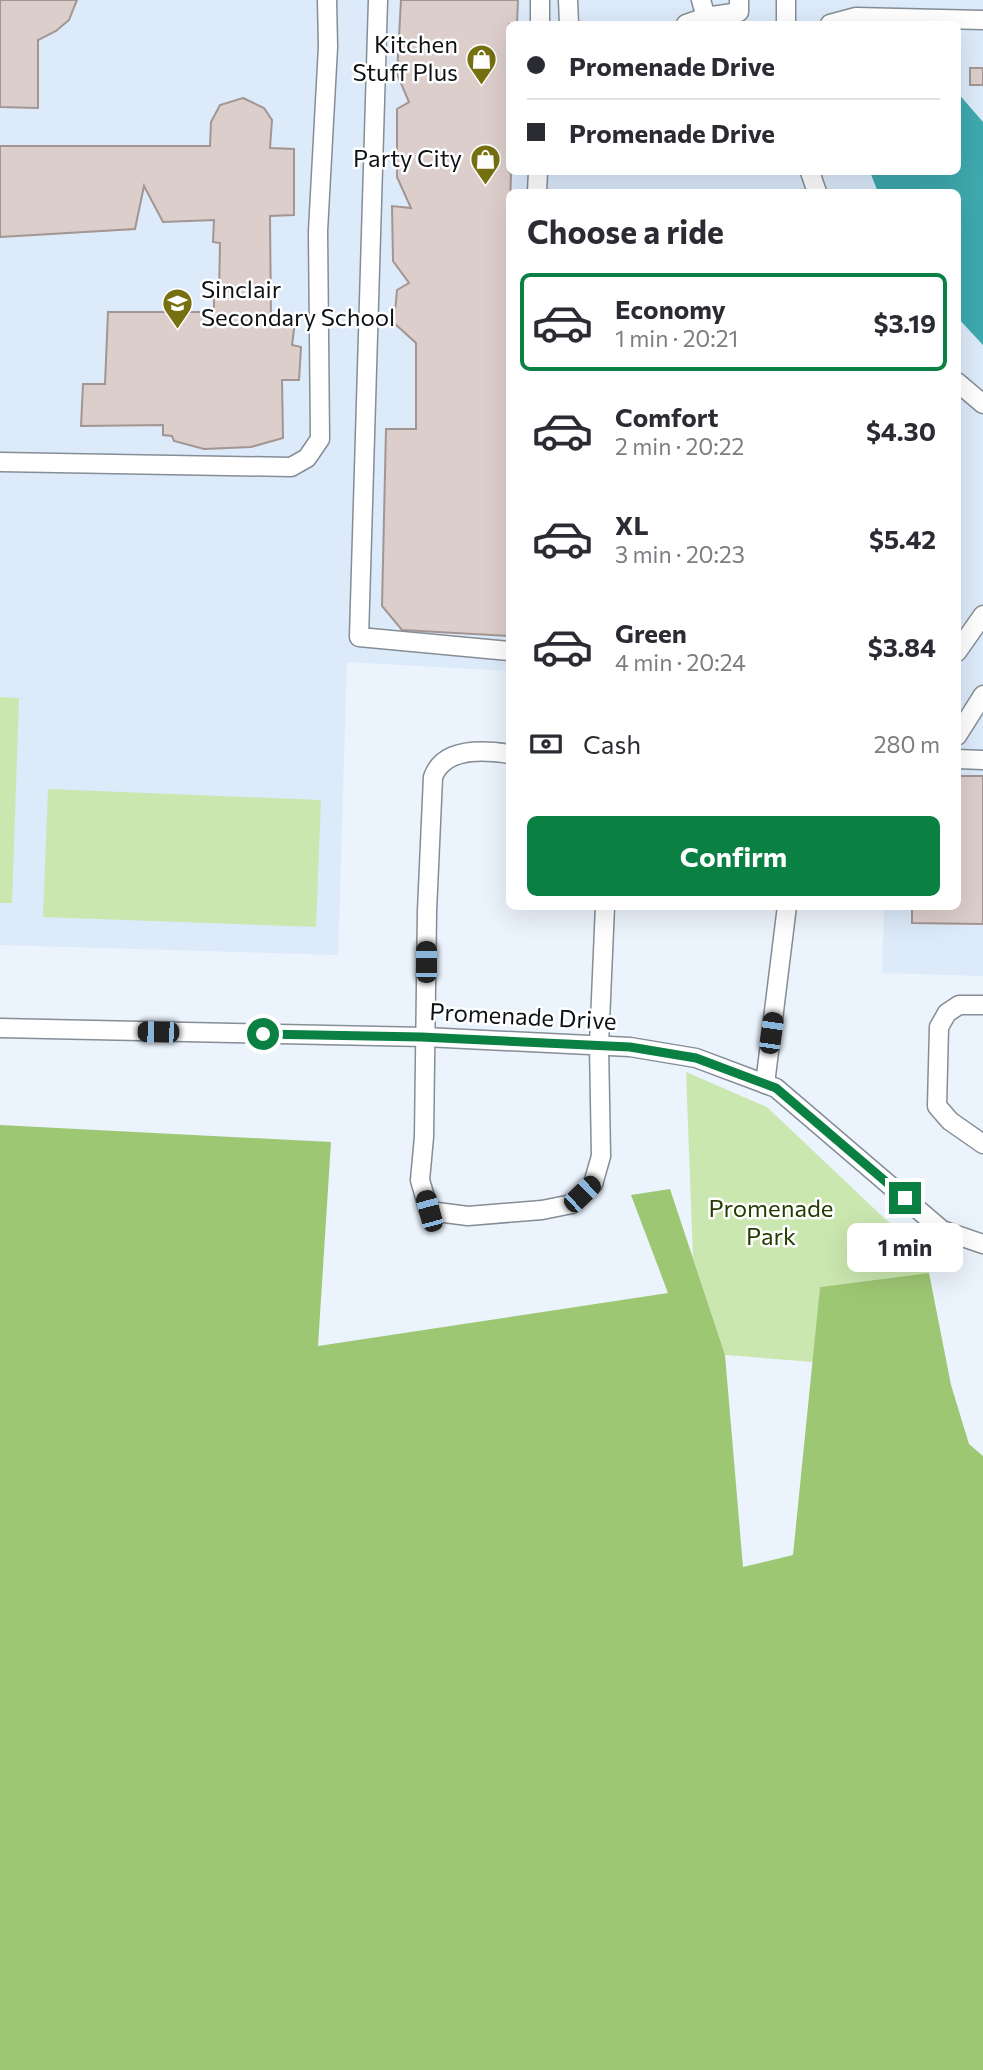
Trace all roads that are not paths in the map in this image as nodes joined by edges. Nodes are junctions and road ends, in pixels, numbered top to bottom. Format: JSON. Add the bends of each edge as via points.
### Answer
{"nodes":[{"id":1,"x":327,"y":0,"type":"edge"},
{"id":2,"x":378,"y":0,"type":"edge"},
{"id":3,"x":540,"y":0,"type":"edge"},
{"id":4,"x":568,"y":0,"type":"edge"},
{"id":5,"x":739,"y":0,"type":"edge"},
{"id":6,"x":786,"y":0,"type":"edge"},
{"id":7,"x":703,"y":9,"type":"edge"},
{"id":8,"x":983,"y":20,"type":"edge"},
{"id":9,"x":540,"y":21,"type":"edge"},
{"id":10,"x":569,"y":21,"type":"edge"},
{"id":11,"x":689,"y":21,"type":"edge"},
{"id":12,"x":786,"y":21,"type":"edge"},
{"id":13,"x":841,"y":21,"type":"edge"},
{"id":14,"x":961,"y":385,"type":"edge"},
{"id":15,"x":983,"y":404,"type":"edge"},
{"id":16,"x":0,"y":463,"type":"edge"},
{"id":17,"x":983,"y":615,"type":"edge"},
{"id":18,"x":961,"y":646,"type":"edge"},
{"id":19,"x":506,"y":651,"type":"edge"},
{"id":20,"x":983,"y":695,"type":"edge"},
{"id":21,"x":961,"y":730,"type":"edge"},
{"id":22,"x":506,"y":753,"type":"edge"},
{"id":23,"x":961,"y":759,"type":"edge"},
{"id":24,"x":983,"y":760,"type":"edge"},
{"id":25,"x":604,"y":910,"type":"edge"},
{"id":26,"x":787,"y":910,"type":"edge"},
{"id":27,"x":983,"y":1005,"type":"edge"},
{"id":28,"x":0,"y":1028,"type":"edge"},
{"id":29,"x":425,"y":1037,"type":"junction"},
{"id":30,"x":599,"y":1045,"type":"junction"},
{"id":31,"x":765,"y":1084,"type":"junction"},
{"id":32,"x":983,"y":1144,"type":"edge"},
{"id":33,"x":983,"y":1244,"type":"edge"}],
"edges":[{"from":1,"to":16,"type":"street","via":[[318,231],[320,439],[307,458],[291,467]]},
{"from":2,"to":19,"type":"street","via":[[359,637]]},
{"from":3,"to":9,"type":"street"},
{"from":4,"to":10,"type":"street"},
{"from":5,"to":7,"type":"street","via":[[739,12]]},
{"from":6,"to":12,"type":"street"},
{"from":7,"to":11,"type":"street"},
{"from":8,"to":13,"type":"street","via":[[856,17]]},
{"from":14,"to":15,"type":"street"},
{"from":17,"to":18,"type":"street"},
{"from":20,"to":21,"type":"street"},
{"from":22,"to":29,"type":"street","via":[[458,753],[436,768],[433,777]]},
{"from":23,"to":24,"type":"street"},
{"from":25,"to":30,"type":"street"},
{"from":26,"to":31,"type":"street"},
{"from":27,"to":32,"type":"street","via":[[959,1004],[939,1027],[937,1106]]},
{"from":28,"to":29,"type":"street","name":"Promenade Drive"},
{"from":29,"to":30,"type":"street","name":"Promenade Drive"},
{"from":29,"to":30,"type":"street","via":[[420,1180],[429,1211],[468,1216],[572,1204],[593,1184],[601,1156]]},
{"from":30,"to":31,"type":"street","name":"Promenade Drive","via":[[696,1058]]},
{"from":31,"to":33,"type":"street","name":"Promenade Drive","via":[[776,1088],[942,1230]]}]}
